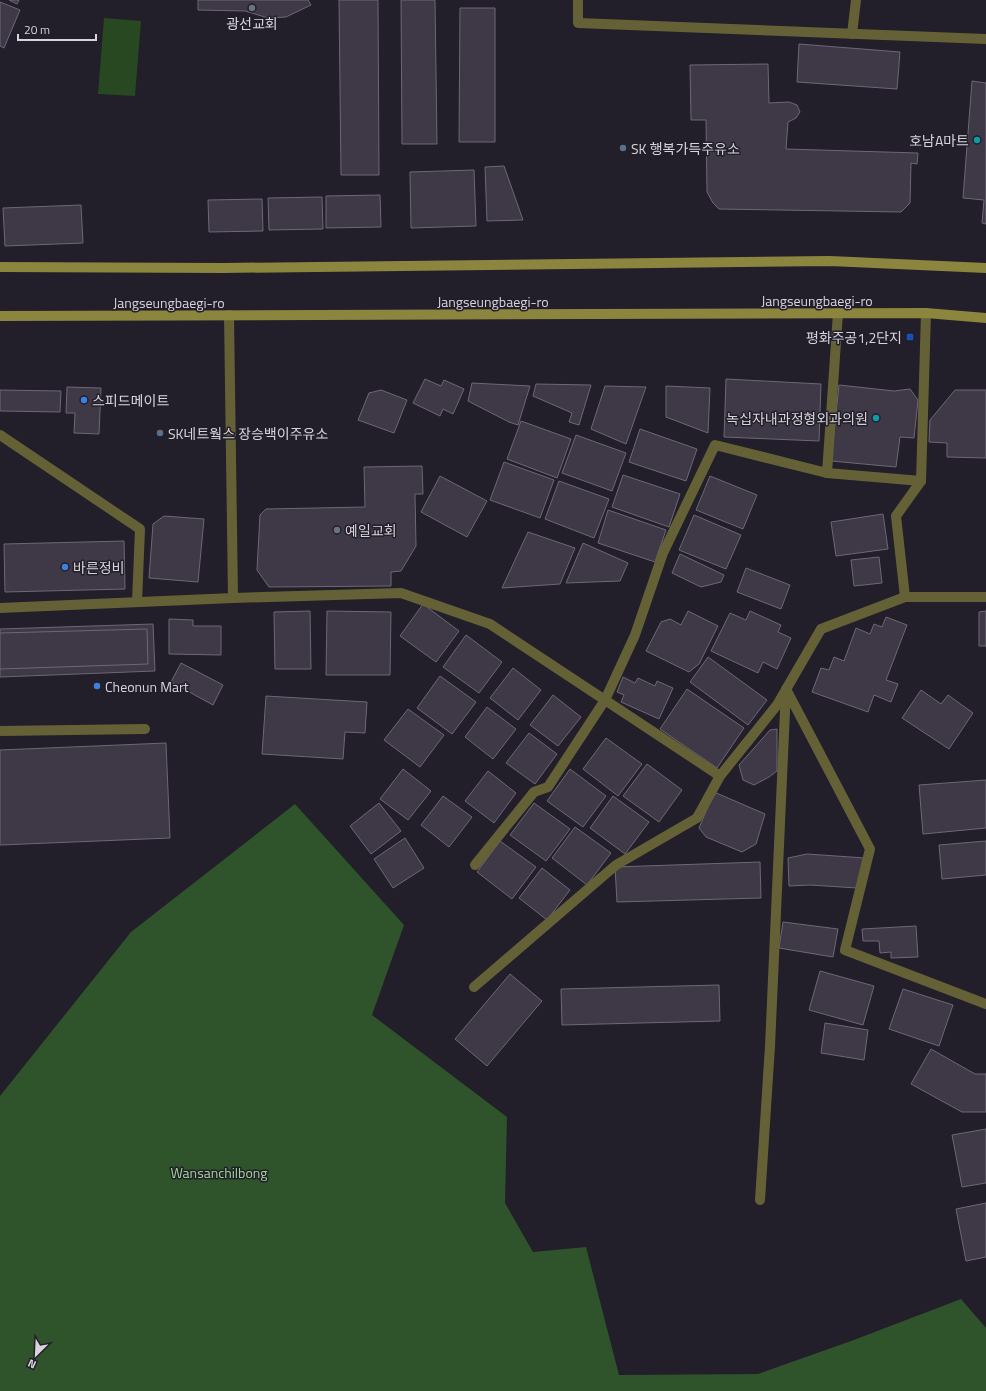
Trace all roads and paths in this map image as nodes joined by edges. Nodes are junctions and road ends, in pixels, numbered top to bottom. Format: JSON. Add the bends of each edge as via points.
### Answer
{"nodes":[{"id":1,"x":578,"y":0,"type":"edge"},
{"id":2,"x":856,"y":0,"type":"edge"},
{"id":3,"x":852,"y":34,"type":"junction"},
{"id":4,"x":986,"y":39,"type":"edge"},
{"id":5,"x":0,"y":267,"type":"edge"},
{"id":6,"x":986,"y":268,"type":"edge"},
{"id":7,"x":838,"y":313,"type":"junction"},
{"id":8,"x":926,"y":313,"type":"junction"},
{"id":9,"x":0,"y":316,"type":"edge"},
{"id":10,"x":229,"y":316,"type":"junction"},
{"id":11,"x":986,"y":318,"type":"edge"},
{"id":12,"x":0,"y":435,"type":"edge"},
{"id":13,"x":827,"y":473,"type":"junction"},
{"id":14,"x":921,"y":481,"type":"junction"},
{"id":15,"x":986,"y":596,"type":"edge"},
{"id":16,"x":905,"y":597,"type":"junction"},
{"id":17,"x":233,"y":598,"type":"junction"},
{"id":18,"x":137,"y":602,"type":"junction"},
{"id":19,"x":0,"y":608,"type":"edge"},
{"id":20,"x":786,"y":689,"type":"junction"},
{"id":21,"x":606,"y":700,"type":"junction"},
{"id":22,"x":145,"y":729,"type":"dead end"},
{"id":23,"x":0,"y":731,"type":"edge"},
{"id":24,"x":720,"y":776,"type":"junction"},
{"id":25,"x":475,"y":865,"type":"dead end"},
{"id":26,"x":474,"y":987,"type":"dead end"},
{"id":27,"x":986,"y":1004,"type":"edge"},
{"id":28,"x":760,"y":1200,"type":"dead end"}],
"edges":[{"from":1,"to":3,"type":"street","via":[[578,23]]},
{"from":2,"to":3,"type":"street"},
{"from":3,"to":4,"type":"street"},
{"from":5,"to":6,"type":"street","via":[[224,268],[830,261]]},
{"from":7,"to":8,"type":"street","name":"Jangseungbaegi-ro"},
{"from":7,"to":10,"type":"street","name":"Jangseungbaegi-ro"},
{"from":7,"to":13,"type":"street"},
{"from":8,"to":11,"type":"street","name":"Jangseungbaegi-ro"},
{"from":8,"to":14,"type":"street"},
{"from":9,"to":10,"type":"street","name":"Jangseungbaegi-ro"},
{"from":10,"to":17,"type":"street"},
{"from":12,"to":18,"type":"street","via":[[140,528]]},
{"from":13,"to":14,"type":"street"},
{"from":13,"to":21,"type":"street","via":[[715,445],[663,553],[635,635]]},
{"from":14,"to":16,"type":"street","via":[[896,516]]},
{"from":15,"to":16,"type":"street"},
{"from":16,"to":20,"type":"street","via":[[822,629]]},
{"from":17,"to":18,"type":"street"},
{"from":17,"to":21,"type":"street","via":[[401,593],[490,624]]},
{"from":18,"to":19,"type":"street"},
{"from":20,"to":24,"type":"street","via":[[777,705]]},
{"from":20,"to":27,"type":"street","via":[[870,849],[845,950]]},
{"from":20,"to":28,"type":"street","via":[[770,1046]]},
{"from":21,"to":24,"type":"street"},
{"from":21,"to":25,"type":"street","via":[[548,787],[534,792]]},
{"from":22,"to":23,"type":"street"},
{"from":24,"to":26,"type":"street","via":[[697,818],[616,865]]}]}
